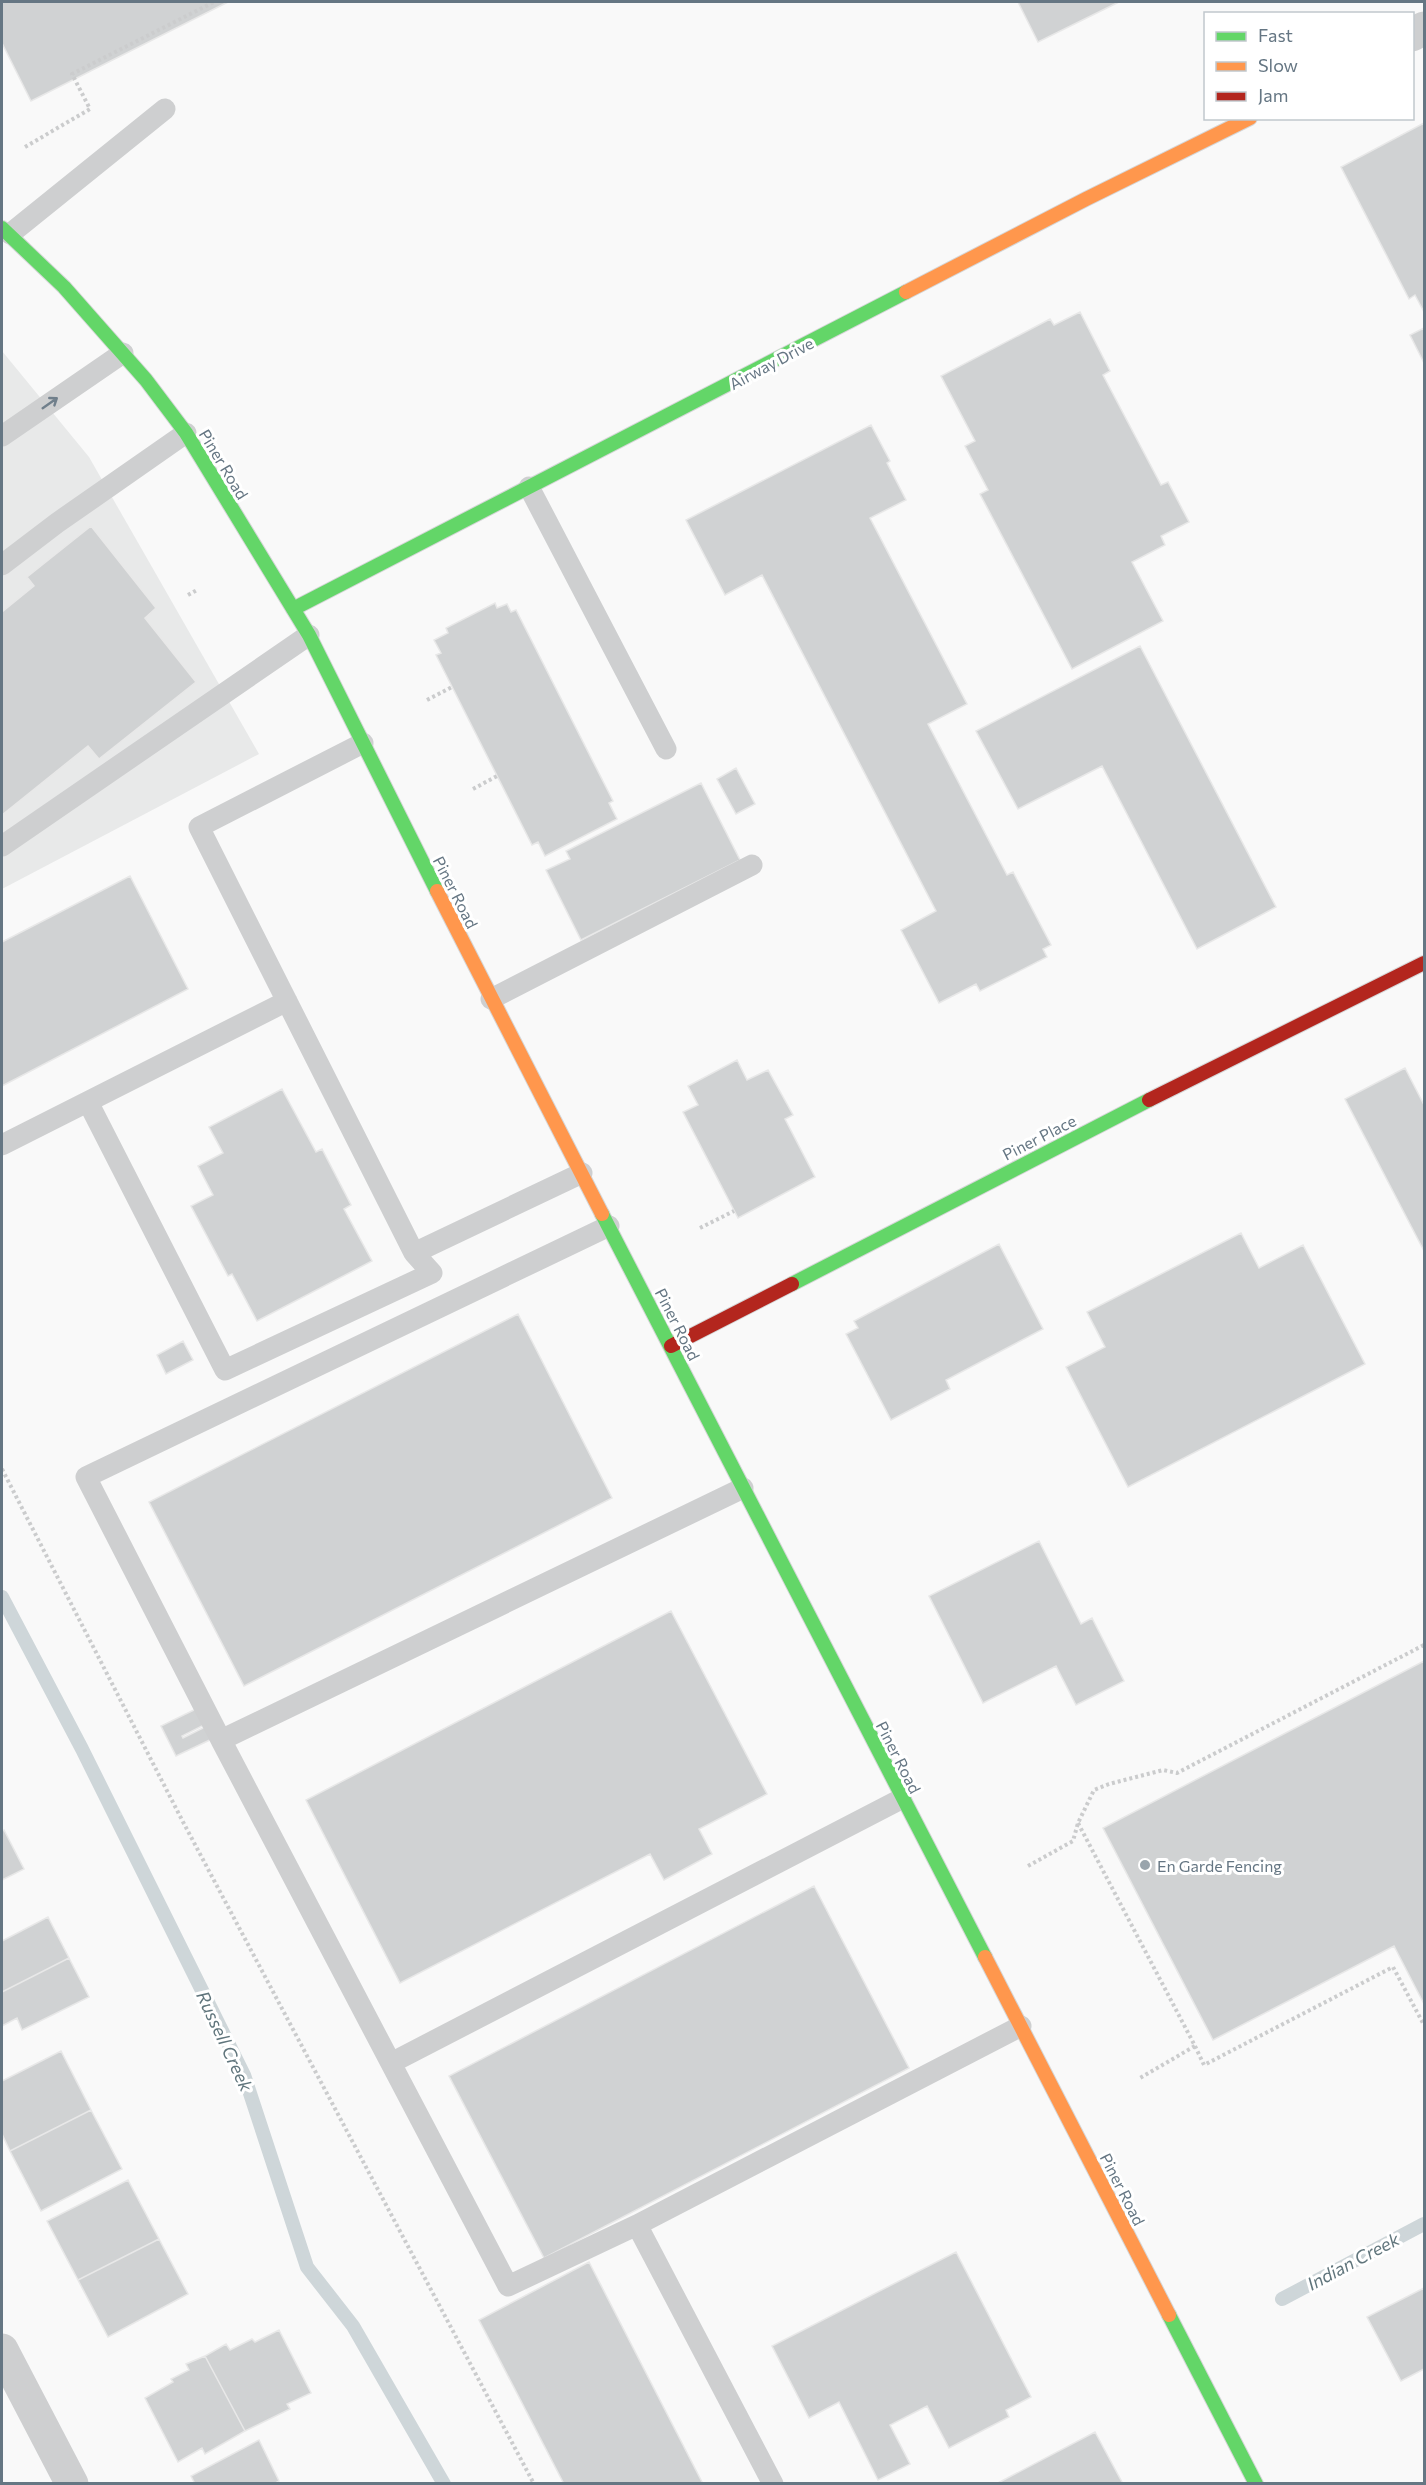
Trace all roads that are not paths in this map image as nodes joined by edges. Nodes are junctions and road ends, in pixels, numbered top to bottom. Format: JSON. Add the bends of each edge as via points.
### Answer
{"nodes":[{"id":1,"x":165,"y":109,"type":"dead end"},
{"id":2,"x":1246,"y":120,"type":"edge"},
{"id":3,"x":5,"y":231,"type":"edge"},
{"id":4,"x":123,"y":353,"type":"junction"},
{"id":5,"x":186,"y":433,"type":"junction"},
{"id":6,"x":2,"y":436,"type":"edge"},
{"id":7,"x":529,"y":487,"type":"junction"},
{"id":8,"x":2,"y":565,"type":"edge"},
{"id":9,"x":293,"y":609,"type":"junction"},
{"id":10,"x":309,"y":634,"type":"junction"},
{"id":11,"x":363,"y":742,"type":"junction"},
{"id":12,"x":666,"y":749,"type":"dead end"},
{"id":13,"x":2,"y":846,"type":"edge"},
{"id":14,"x":752,"y":865,"type":"dead end"},
{"id":15,"x":1425,"y":963,"type":"edge"},
{"id":16,"x":491,"y":999,"type":"junction"},
{"id":17,"x":287,"y":1001,"type":"junction"},
{"id":18,"x":88,"y":1102,"type":"junction"},
{"id":19,"x":2,"y":1145,"type":"edge"},
{"id":20,"x":582,"y":1173,"type":"junction"},
{"id":21,"x":609,"y":1226,"type":"junction"},
{"id":22,"x":414,"y":1253,"type":"junction"},
{"id":23,"x":671,"y":1346,"type":"junction"},
{"id":24,"x":743,"y":1488,"type":"junction"},
{"id":25,"x":221,"y":1740,"type":"junction"},
{"id":26,"x":901,"y":1799,"type":"junction"},
{"id":27,"x":1021,"y":2026,"type":"junction"},
{"id":28,"x":391,"y":2063,"type":"junction"},
{"id":29,"x":637,"y":2225,"type":"junction"},
{"id":30,"x":2,"y":2350,"type":"edge"},
{"id":31,"x":72,"y":2484,"type":"edge"},
{"id":32,"x":773,"y":2484,"type":"edge"},
{"id":33,"x":1256,"y":2484,"type":"edge"}],
"edges":[{"from":1,"to":3,"type":"lane"},
{"from":2,"to":7,"type":"main road","name":"Airway Drive"},
{"from":3,"to":4,"type":"main road","name":"Piner Road","via":[[64,287]]},
{"from":4,"to":5,"type":"main road","name":"Piner Road"},
{"from":6,"to":4,"type":"lane","one_way":true},
{"from":5,"to":8,"type":"lane"},
{"from":5,"to":9,"type":"main road","name":"Piner Road"},
{"from":7,"to":9,"type":"main road","name":"Airway Drive"},
{"from":7,"to":12,"type":"lane"},
{"from":9,"to":10,"type":"main road","name":"Piner Road"},
{"from":10,"to":11,"type":"main road","name":"Piner Road"},
{"from":10,"to":13,"type":"lane"},
{"from":11,"to":16,"type":"main road","name":"Piner Road"},
{"from":11,"to":17,"type":"lane","via":[[199,827]]},
{"from":14,"to":16,"type":"lane"},
{"from":15,"to":23,"type":"main road","name":"Piner Place","via":[[1219,1064]]},
{"from":16,"to":20,"type":"main road","name":"Piner Road"},
{"from":17,"to":18,"type":"lane"},
{"from":17,"to":22,"type":"lane"},
{"from":18,"to":19,"type":"lane"},
{"from":18,"to":22,"type":"lane","via":[[225,1370],[432,1273]]},
{"from":20,"to":21,"type":"main road","name":"Piner Road"},
{"from":20,"to":22,"type":"lane"},
{"from":21,"to":23,"type":"main road","name":"Piner Road"},
{"from":21,"to":25,"type":"lane","via":[[86,1477]]},
{"from":23,"to":24,"type":"main road","name":"Piner Road"},
{"from":24,"to":25,"type":"lane"},
{"from":24,"to":26,"type":"main road","name":"Piner Road"},
{"from":25,"to":28,"type":"lane"},
{"from":26,"to":27,"type":"main road","name":"Piner Road"},
{"from":26,"to":28,"type":"lane"},
{"from":27,"to":29,"type":"lane"},
{"from":27,"to":33,"type":"main road","name":"Piner Road"},
{"from":28,"to":29,"type":"lane","via":[[508,2286]]},
{"from":29,"to":32,"type":"lane"},
{"from":30,"to":31,"type":"street"}]}
